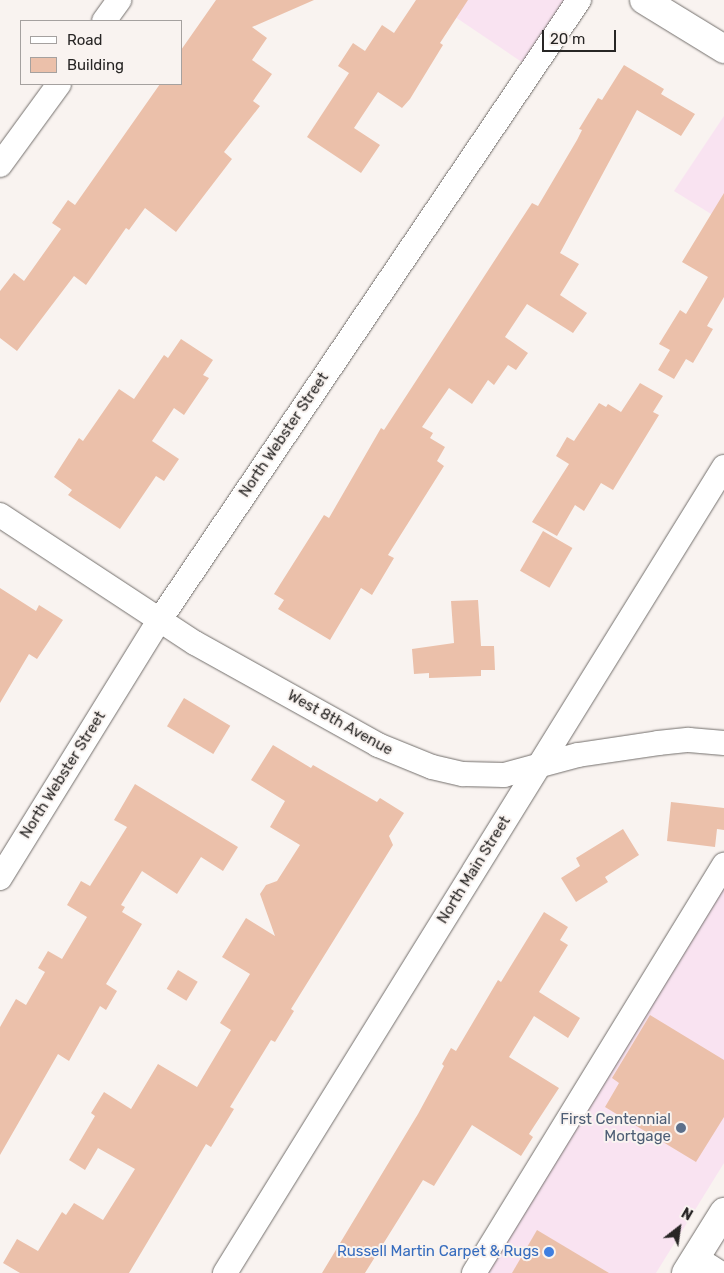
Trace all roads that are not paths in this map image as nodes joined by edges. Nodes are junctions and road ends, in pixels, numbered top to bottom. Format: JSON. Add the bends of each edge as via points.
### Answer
{"nodes":[{"id":1,"x":119,"y":0,"type":"edge"},
{"id":2,"x":579,"y":0,"type":"edge"},
{"id":3,"x":644,"y":0,"type":"edge"},
{"id":4,"x":105,"y":20,"type":"edge"},
{"id":5,"x":724,"y":49,"type":"edge"},
{"id":6,"x":58,"y":85,"type":"edge"},
{"id":7,"x":0,"y":165,"type":"edge"},
{"id":8,"x":724,"y":467,"type":"edge"},
{"id":9,"x":0,"y":515,"type":"edge"},
{"id":10,"x":159,"y":620,"type":"junction"},
{"id":11,"x":724,"y":743,"type":"edge"},
{"id":12,"x":539,"y":766,"type":"junction"},
{"id":13,"x":724,"y":865,"type":"edge"},
{"id":14,"x":0,"y":878,"type":"edge"},
{"id":15,"x":724,"y":1212,"type":"edge"},
{"id":16,"x":691,"y":1265,"type":"edge"},
{"id":17,"x":225,"y":1273,"type":"edge"},
{"id":18,"x":474,"y":1273,"type":"edge"},
{"id":19,"x":720,"y":1273,"type":"edge"}],
"edges":[{"from":1,"to":4,"type":"street"},
{"from":2,"to":10,"type":"street","name":"North Webster Street"},
{"from":3,"to":5,"type":"main road"},
{"from":6,"to":7,"type":"street"},
{"from":8,"to":12,"type":"street","name":"North Main Street"},
{"from":9,"to":10,"type":"street","name":"West 8th Avenue"},
{"from":10,"to":12,"type":"street","name":"West 8th Avenue","via":[[406,759],[432,768],[485,776]]},
{"from":10,"to":14,"type":"street","name":"North Webster Street"},
{"from":11,"to":12,"type":"street","name":"West 8th Avenue","via":[[689,740],[658,743],[578,755]]},
{"from":12,"to":17,"type":"street","name":"North Main Street"},
{"from":13,"to":18,"type":"street"},
{"from":15,"to":16,"type":"main road"},
{"from":16,"to":19,"type":"street"}]}
